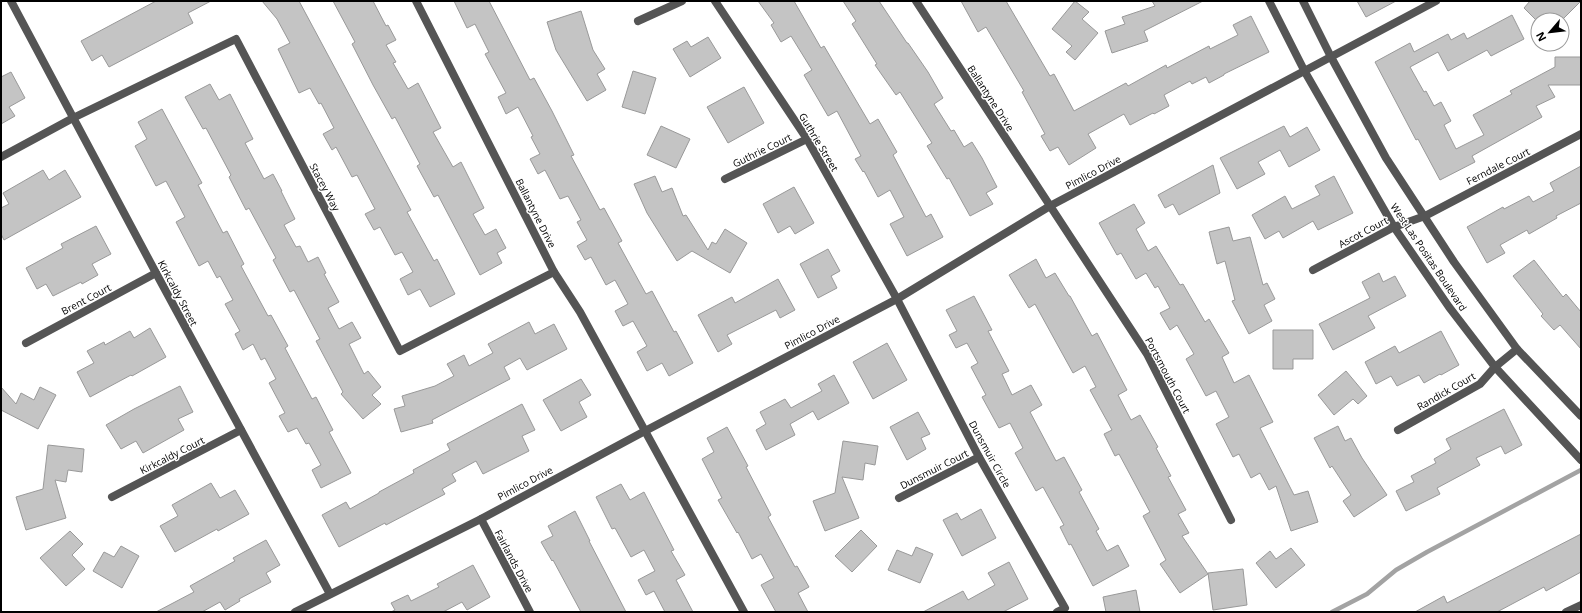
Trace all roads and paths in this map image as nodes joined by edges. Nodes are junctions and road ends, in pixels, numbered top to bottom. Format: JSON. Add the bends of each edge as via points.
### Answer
{"nodes":[{"id":1,"x":11,"y":1,"type":"edge"},
{"id":2,"x":416,"y":1,"type":"edge"},
{"id":3,"x":682,"y":1,"type":"edge"},
{"id":4,"x":715,"y":1,"type":"edge"},
{"id":5,"x":916,"y":1,"type":"edge"},
{"id":6,"x":1269,"y":1,"type":"edge"},
{"id":7,"x":1303,"y":1,"type":"edge"},
{"id":8,"x":1436,"y":1,"type":"edge"},
{"id":9,"x":638,"y":21,"type":"dead end"},
{"id":10,"x":1331,"y":57,"type":"junction"},
{"id":11,"x":1304,"y":72,"type":"junction"},
{"id":12,"x":74,"y":118,"type":"junction"},
{"id":13,"x":1581,"y":134,"type":"edge"},
{"id":14,"x":807,"y":139,"type":"junction"},
{"id":15,"x":1,"y":157,"type":"edge"},
{"id":16,"x":725,"y":179,"type":"dead end"},
{"id":17,"x":1050,"y":206,"type":"junction"},
{"id":18,"x":1425,"y":216,"type":"junction"},
{"id":19,"x":1394,"y":227,"type":"junction"},
{"id":20,"x":1313,"y":270,"type":"dead end"},
{"id":21,"x":554,"y":272,"type":"junction"},
{"id":22,"x":156,"y":273,"type":"junction"},
{"id":23,"x":897,"y":299,"type":"junction"},
{"id":24,"x":26,"y":343,"type":"dead end"},
{"id":25,"x":1517,"y":349,"type":"junction"},
{"id":26,"x":1495,"y":366,"type":"junction"},
{"id":27,"x":1581,"y":416,"type":"edge"},
{"id":28,"x":242,"y":430,"type":"junction"},
{"id":29,"x":1398,"y":430,"type":"dead end"},
{"id":30,"x":645,"y":431,"type":"junction"},
{"id":31,"x":979,"y":457,"type":"junction"},
{"id":32,"x":1581,"y":460,"type":"edge"},
{"id":33,"x":112,"y":497,"type":"dead end"},
{"id":34,"x":899,"y":498,"type":"dead end"},
{"id":35,"x":481,"y":518,"type":"junction"},
{"id":36,"x":1231,"y":520,"type":"dead end"},
{"id":37,"x":330,"y":594,"type":"junction"},
{"id":38,"x":1581,"y":605,"type":"edge"},
{"id":39,"x":295,"y":612,"type":"edge"},
{"id":40,"x":530,"y":612,"type":"edge"},
{"id":41,"x":744,"y":612,"type":"edge"},
{"id":42,"x":1057,"y":612,"type":"edge"},
{"id":43,"x":1566,"y":612,"type":"edge"}],
"edges":[{"from":1,"to":12,"type":"street","name":"Kirkcaldy Street"},
{"from":2,"to":21,"type":"street","name":"Ballantyne Drive"},
{"from":3,"to":9,"type":"street"},
{"from":4,"to":14,"type":"street","name":"Guthrie Street"},
{"from":5,"to":17,"type":"street","name":"Ballantyne Drive"},
{"from":6,"to":11,"type":"street","name":"West Las Positas Boulevard"},
{"from":7,"to":10,"type":"street","name":"West Las Positas Boulevard"},
{"from":8,"to":10,"type":"street","name":"Pimlico Drive"},
{"from":10,"to":11,"type":"street","name":"Pimlico Drive"},
{"from":10,"to":18,"type":"street","name":"West Las Positas Boulevard","via":[[1386,158]]},
{"from":11,"to":17,"type":"street","name":"Pimlico Drive"},
{"from":11,"to":19,"type":"street","name":"West Las Positas Boulevard"},
{"from":12,"to":15,"type":"street"},
{"from":12,"to":21,"type":"street","name":"Stacey Way","via":[[236,39],[400,351]]},
{"from":12,"to":22,"type":"street","name":"Kirkcaldy Street"},
{"from":13,"to":18,"type":"street","name":"Ferndale Court"},
{"from":14,"to":16,"type":"street","name":"Guthrie Court"},
{"from":14,"to":23,"type":"street","name":"Guthrie Street"},
{"from":17,"to":23,"type":"street","name":"Pimlico Drive"},
{"from":17,"to":36,"type":"street","name":"Portsmouth Court","via":[[1148,354]]},
{"from":18,"to":19,"type":"street","name":"Ascot Court"},
{"from":18,"to":25,"type":"street","name":"West Las Positas Boulevard","via":[[1454,262]]},
{"from":19,"to":20,"type":"street","name":"Ascot Court"},
{"from":19,"to":26,"type":"street","name":"West Las Positas Boulevard","via":[[1449,307]]},
{"from":21,"to":30,"type":"street","name":"Ballantyne Drive","via":[[580,312]]},
{"from":22,"to":24,"type":"street","name":"Brent Court"},
{"from":22,"to":28,"type":"street","name":"Kirkcaldy Street"},
{"from":23,"to":30,"type":"street","name":"Pimlico Drive"},
{"from":23,"to":31,"type":"street","name":"Dunsmuir Circle"},
{"from":25,"to":26,"type":"street","name":"Randick Court"},
{"from":25,"to":27,"type":"street","name":"West Las Positas Boulevard"},
{"from":26,"to":29,"type":"street","name":"Randick Court","via":[[1480,384]]},
{"from":26,"to":32,"type":"street","name":"West Las Positas Boulevard"},
{"from":28,"to":33,"type":"street","name":"Kirkcaldy Court"},
{"from":28,"to":37,"type":"street","name":"Kirkcaldy Street"},
{"from":30,"to":35,"type":"street","name":"Pimlico Drive"},
{"from":30,"to":41,"type":"street"},
{"from":31,"to":34,"type":"street","name":"Dunsmuir Court"},
{"from":31,"to":42,"type":"street","name":"Dunsmuir Circle","via":[[1065,608]]},
{"from":35,"to":37,"type":"street","name":"Pimlico Drive"},
{"from":35,"to":40,"type":"street","name":"Fairlands Drive"},
{"from":37,"to":39,"type":"street","name":"Pimlico Drive"},
{"from":38,"to":43,"type":"street"}]}
